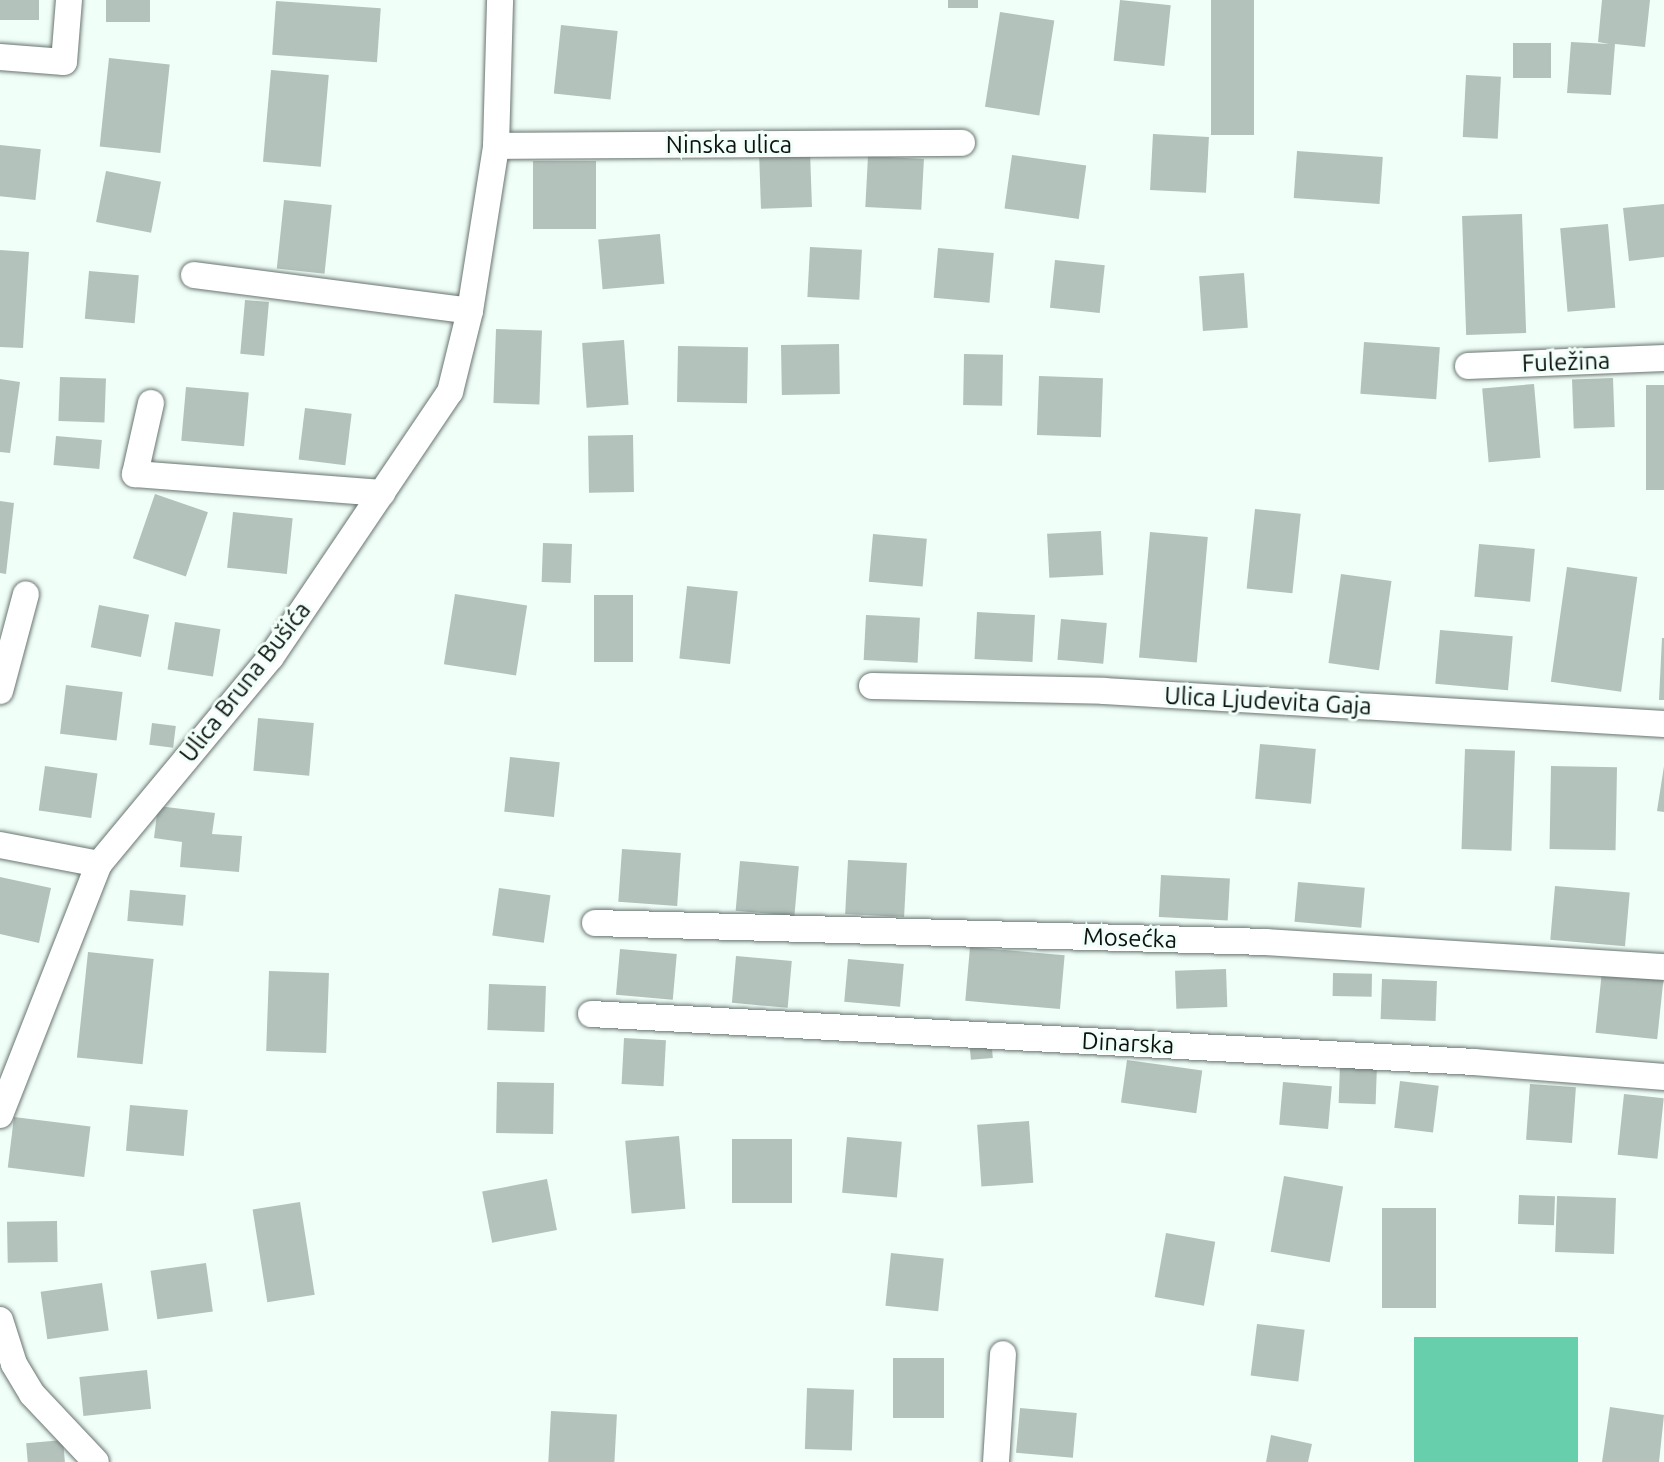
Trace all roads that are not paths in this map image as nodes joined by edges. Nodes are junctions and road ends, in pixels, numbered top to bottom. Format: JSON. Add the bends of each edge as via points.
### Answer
{"nodes":[{"id":1,"x":69,"y":0,"type":"edge"},
{"id":2,"x":500,"y":0,"type":"edge"},
{"id":3,"x":0,"y":57,"type":"edge"},
{"id":4,"x":962,"y":143,"type":"dead end"},
{"id":5,"x":496,"y":146,"type":"junction"},
{"id":6,"x":194,"y":275,"type":"dead end"},
{"id":7,"x":470,"y":311,"type":"junction"},
{"id":8,"x":1664,"y":358,"type":"edge"},
{"id":9,"x":1468,"y":366,"type":"dead end"},
{"id":10,"x":150,"y":403,"type":"dead end"},
{"id":11,"x":382,"y":493,"type":"junction"},
{"id":12,"x":26,"y":594,"type":"dead end"},
{"id":13,"x":872,"y":686,"type":"dead end"},
{"id":14,"x":0,"y":691,"type":"edge"},
{"id":15,"x":1664,"y":724,"type":"edge"},
{"id":16,"x":0,"y":845,"type":"edge"},
{"id":17,"x":99,"y":864,"type":"junction"},
{"id":18,"x":595,"y":923,"type":"dead end"},
{"id":19,"x":1664,"y":967,"type":"edge"},
{"id":20,"x":591,"y":1014,"type":"dead end"},
{"id":21,"x":1664,"y":1077,"type":"edge"},
{"id":22,"x":0,"y":1115,"type":"edge"},
{"id":23,"x":0,"y":1320,"type":"edge"},
{"id":24,"x":1003,"y":1354,"type":"dead end"},
{"id":25,"x":96,"y":1462,"type":"edge"},
{"id":26,"x":996,"y":1462,"type":"edge"}],
"edges":[{"from":1,"to":3,"type":"street","via":[[64,62]]},
{"from":2,"to":5,"type":"street","name":"Ulica Bruna Bušića"},
{"from":4,"to":5,"type":"street","name":"Ninska ulica"},
{"from":5,"to":7,"type":"street","name":"Ulica Bruna Bušića"},
{"from":6,"to":7,"type":"street"},
{"from":7,"to":11,"type":"street","name":"Ulica Bruna Bušića","via":[[450,392]]},
{"from":8,"to":9,"type":"street","name":"Fuležina"},
{"from":10,"to":11,"type":"street","via":[[135,474]]},
{"from":11,"to":17,"type":"street","name":"Ulica Bruna Bušića","via":[[271,657]]},
{"from":12,"to":14,"type":"street"},
{"from":13,"to":15,"type":"street","name":"Ulica Ljudevita Gaja","via":[[1104,691]]},
{"from":16,"to":17,"type":"street"},
{"from":17,"to":22,"type":"street","name":"Ulica Bruna Bušića"},
{"from":18,"to":19,"type":"street","name":"Mosećka","via":[[1266,942]]},
{"from":20,"to":21,"type":"street","name":"Dinarska","via":[[1474,1062]]},
{"from":23,"to":25,"type":"street","via":[[14,1364],[32,1395]]},
{"from":24,"to":26,"type":"street"}]}
